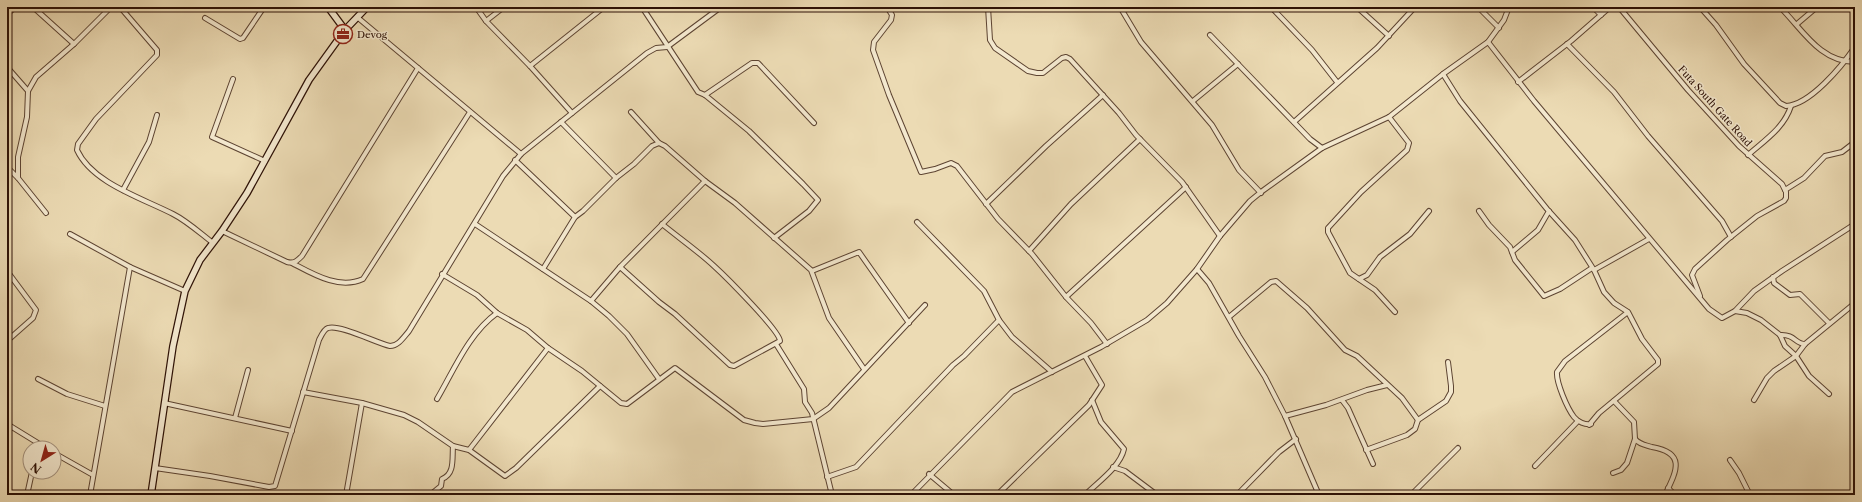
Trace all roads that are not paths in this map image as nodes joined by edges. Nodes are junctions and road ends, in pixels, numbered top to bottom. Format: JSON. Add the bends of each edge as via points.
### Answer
{"nodes":[{"id":1,"x":16,"y":7,"type":"edge"},
{"id":2,"x":33,"y":7,"type":"edge"},
{"id":3,"x":111,"y":7,"type":"edge"},
{"id":4,"x":120,"y":7,"type":"edge"},
{"id":5,"x":264,"y":7,"type":"edge"},
{"id":6,"x":328,"y":7,"type":"edge"},
{"id":7,"x":368,"y":7,"type":"edge"},
{"id":8,"x":476,"y":7,"type":"edge"},
{"id":9,"x":504,"y":7,"type":"edge"},
{"id":10,"x":604,"y":7,"type":"edge"},
{"id":11,"x":642,"y":7,"type":"edge"},
{"id":12,"x":721,"y":7,"type":"edge"},
{"id":13,"x":887,"y":7,"type":"edge"},
{"id":14,"x":988,"y":7,"type":"edge"},
{"id":15,"x":1120,"y":7,"type":"edge"},
{"id":16,"x":1271,"y":7,"type":"edge"},
{"id":17,"x":1357,"y":7,"type":"edge"},
{"id":18,"x":1415,"y":7,"type":"edge"},
{"id":19,"x":1478,"y":7,"type":"edge"},
{"id":20,"x":1509,"y":7,"type":"edge"},
{"id":21,"x":1593,"y":7,"type":"edge"},
{"id":22,"x":1610,"y":7,"type":"edge"},
{"id":23,"x":1619,"y":7,"type":"edge"},
{"id":24,"x":1700,"y":7,"type":"edge"},
{"id":25,"x":1780,"y":7,"type":"edge"},
{"id":26,"x":1817,"y":7,"type":"edge"},
{"id":27,"x":7,"y":14,"type":"edge"},
{"id":28,"x":1601,"y":15,"type":"junction"},
{"id":29,"x":357,"y":17,"type":"junction"},
{"id":30,"x":205,"y":18,"type":"dead end"},
{"id":31,"x":486,"y":21,"type":"junction"},
{"id":32,"x":1797,"y":24,"type":"junction"},
{"id":33,"x":1499,"y":28,"type":"junction"},
{"id":34,"x":345,"y":30,"type":"junction"},
{"id":35,"x":1210,"y":35,"type":"dead end"},
{"id":36,"x":1389,"y":36,"type":"junction"},
{"id":37,"x":1488,"y":42,"type":"junction"},
{"id":38,"x":74,"y":44,"type":"junction"},
{"id":39,"x":1567,"y":44,"type":"junction"},
{"id":40,"x":667,"y":47,"type":"junction"},
{"id":41,"x":1855,"y":47,"type":"edge"},
{"id":42,"x":1855,"y":62,"type":"edge"},
{"id":43,"x":1844,"y":63,"type":"junction"},
{"id":44,"x":1238,"y":64,"type":"junction"},
{"id":45,"x":530,"y":66,"type":"junction"},
{"id":46,"x":7,"y":67,"type":"edge"},
{"id":47,"x":418,"y":68,"type":"junction"},
{"id":48,"x":1443,"y":74,"type":"junction"},
{"id":49,"x":233,"y":79,"type":"dead end"},
{"id":50,"x":1337,"y":82,"type":"junction"},
{"id":51,"x":1518,"y":82,"type":"junction"},
{"id":52,"x":28,"y":90,"type":"junction"},
{"id":53,"x":705,"y":95,"type":"junction"},
{"id":54,"x":1103,"y":95,"type":"junction"},
{"id":55,"x":1193,"y":101,"type":"junction"},
{"id":56,"x":1792,"y":106,"type":"junction"},
{"id":57,"x":470,"y":112,"type":"junction"},
{"id":58,"x":631,"y":112,"type":"dead end"},
{"id":59,"x":572,"y":114,"type":"junction"},
{"id":60,"x":157,"y":115,"type":"dead end"},
{"id":61,"x":1389,"y":117,"type":"junction"},
{"id":62,"x":561,"y":122,"type":"junction"},
{"id":63,"x":1294,"y":122,"type":"junction"},
{"id":64,"x":814,"y":123,"type":"dead end"},
{"id":65,"x":1140,"y":139,"type":"junction"},
{"id":66,"x":659,"y":143,"type":"junction"},
{"id":67,"x":1854,"y":143,"type":"edge"},
{"id":68,"x":1322,"y":148,"type":"junction"},
{"id":69,"x":1855,"y":149,"type":"edge"},
{"id":70,"x":521,"y":154,"type":"junction"},
{"id":71,"x":1748,"y":155,"type":"junction"},
{"id":72,"x":514,"y":160,"type":"junction"},
{"id":73,"x":264,"y":161,"type":"junction"},
{"id":74,"x":7,"y":167,"type":"edge"},
{"id":75,"x":18,"y":178,"type":"junction"},
{"id":76,"x":616,"y":178,"type":"junction"},
{"id":77,"x":705,"y":181,"type":"junction"},
{"id":78,"x":1186,"y":187,"type":"junction"},
{"id":79,"x":123,"y":190,"type":"junction"},
{"id":80,"x":1785,"y":190,"type":"junction"},
{"id":81,"x":1261,"y":193,"type":"junction"},
{"id":82,"x":986,"y":204,"type":"junction"},
{"id":83,"x":1429,"y":211,"type":"dead end"},
{"id":84,"x":1479,"y":211,"type":"dead end"},
{"id":85,"x":1549,"y":211,"type":"junction"},
{"id":86,"x":46,"y":213,"type":"dead end"},
{"id":87,"x":575,"y":217,"type":"junction"},
{"id":88,"x":917,"y":222,"type":"dead end"},
{"id":89,"x":475,"y":224,"type":"junction"},
{"id":90,"x":662,"y":224,"type":"junction"},
{"id":91,"x":1853,"y":225,"type":"edge"},
{"id":92,"x":222,"y":231,"type":"junction"},
{"id":93,"x":1855,"y":232,"type":"edge"},
{"id":94,"x":70,"y":234,"type":"dead end"},
{"id":95,"x":1220,"y":236,"type":"junction"},
{"id":96,"x":1731,"y":237,"type":"junction"},
{"id":97,"x":774,"y":238,"type":"junction"},
{"id":98,"x":1649,"y":239,"type":"junction"},
{"id":99,"x":213,"y":243,"type":"junction"},
{"id":100,"x":1029,"y":251,"type":"junction"},
{"id":101,"x":1512,"y":252,"type":"junction"},
{"id":102,"x":292,"y":263,"type":"junction"},
{"id":103,"x":130,"y":267,"type":"junction"},
{"id":104,"x":620,"y":267,"type":"junction"},
{"id":105,"x":543,"y":269,"type":"junction"},
{"id":106,"x":1197,"y":269,"type":"junction"},
{"id":107,"x":1593,"y":269,"type":"junction"},
{"id":108,"x":7,"y":271,"type":"edge"},
{"id":109,"x":812,"y":271,"type":"junction"},
{"id":110,"x":442,"y":274,"type":"junction"},
{"id":111,"x":1367,"y":274,"type":"junction"},
{"id":112,"x":1773,"y":277,"type":"junction"},
{"id":113,"x":1359,"y":279,"type":"junction"},
{"id":114,"x":1367,"y":284,"type":"junction"},
{"id":115,"x":185,"y":292,"type":"junction"},
{"id":116,"x":1066,"y":297,"type":"junction"},
{"id":117,"x":1701,"y":300,"type":"junction"},
{"id":118,"x":591,"y":301,"type":"junction"},
{"id":119,"x":1855,"y":303,"type":"edge"},
{"id":120,"x":925,"y":305,"type":"dead end"},
{"id":121,"x":1735,"y":310,"type":"junction"},
{"id":122,"x":1395,"y":312,"type":"dead end"},
{"id":123,"x":1628,"y":312,"type":"junction"},
{"id":124,"x":496,"y":313,"type":"junction"},
{"id":125,"x":1229,"y":317,"type":"junction"},
{"id":126,"x":999,"y":320,"type":"junction"},
{"id":127,"x":909,"y":323,"type":"junction"},
{"id":128,"x":1829,"y":323,"type":"junction"},
{"id":129,"x":1780,"y":335,"type":"junction"},
{"id":130,"x":7,"y":341,"type":"edge"},
{"id":131,"x":776,"y":344,"type":"junction"},
{"id":132,"x":1107,"y":344,"type":"junction"},
{"id":133,"x":1805,"y":344,"type":"junction"},
{"id":134,"x":548,"y":348,"type":"junction"},
{"id":135,"x":1085,"y":356,"type":"junction"},
{"id":136,"x":1796,"y":356,"type":"junction"},
{"id":137,"x":1448,"y":362,"type":"dead end"},
{"id":138,"x":864,"y":369,"type":"junction"},
{"id":139,"x":248,"y":370,"type":"dead end"},
{"id":140,"x":1052,"y":372,"type":"junction"},
{"id":141,"x":38,"y":379,"type":"dead end"},
{"id":142,"x":659,"y":379,"type":"junction"},
{"id":143,"x":1388,"y":385,"type":"junction"},
{"id":144,"x":600,"y":386,"type":"junction"},
{"id":145,"x":303,"y":392,"type":"junction"},
{"id":146,"x":1829,"y":394,"type":"dead end"},
{"id":147,"x":437,"y":399,"type":"dead end"},
{"id":148,"x":1092,"y":400,"type":"junction"},
{"id":149,"x":1342,"y":400,"type":"junction"},
{"id":150,"x":1754,"y":400,"type":"dead end"},
{"id":151,"x":1614,"y":401,"type":"junction"},
{"id":152,"x":362,"y":402,"type":"junction"},
{"id":153,"x":164,"y":403,"type":"junction"},
{"id":154,"x":105,"y":406,"type":"junction"},
{"id":155,"x":1285,"y":416,"type":"junction"},
{"id":156,"x":235,"y":418,"type":"junction"},
{"id":157,"x":813,"y":419,"type":"junction"},
{"id":158,"x":1418,"y":420,"type":"junction"},
{"id":159,"x":1578,"y":421,"type":"junction"},
{"id":160,"x":7,"y":424,"type":"edge"},
{"id":161,"x":292,"y":430,"type":"junction"},
{"id":162,"x":1296,"y":439,"type":"junction"},
{"id":163,"x":30,"y":440,"type":"edge"},
{"id":164,"x":1636,"y":440,"type":"junction"},
{"id":165,"x":453,"y":446,"type":"junction"},
{"id":166,"x":1458,"y":448,"type":"dead end"},
{"id":167,"x":469,"y":450,"type":"junction"},
{"id":168,"x":1366,"y":450,"type":"junction"},
{"id":169,"x":62,"y":458,"type":"edge"},
{"id":170,"x":1730,"y":460,"type":"dead end"},
{"id":171,"x":1372,"y":464,"type":"dead end"},
{"id":172,"x":1535,"y":466,"type":"dead end"},
{"id":173,"x":1113,"y":467,"type":"junction"},
{"id":174,"x":155,"y":468,"type":"junction"},
{"id":175,"x":1613,"y":473,"type":"dead end"},
{"id":176,"x":929,"y":474,"type":"junction"},
{"id":177,"x":93,"y":475,"type":"junction"},
{"id":178,"x":827,"y":477,"type":"junction"},
{"id":179,"x":30,"y":480,"type":"edge"},
{"id":180,"x":1668,"y":488,"type":"junction"},
{"id":181,"x":27,"y":495,"type":"edge"},
{"id":182,"x":90,"y":495,"type":"edge"},
{"id":183,"x":151,"y":495,"type":"edge"},
{"id":184,"x":346,"y":495,"type":"edge"},
{"id":185,"x":407,"y":495,"type":"edge"},
{"id":186,"x":410,"y":495,"type":"edge"},
{"id":187,"x":430,"y":495,"type":"edge"},
{"id":188,"x":832,"y":495,"type":"edge"},
{"id":189,"x":911,"y":495,"type":"edge"},
{"id":190,"x":954,"y":495,"type":"edge"},
{"id":191,"x":997,"y":495,"type":"edge"},
{"id":192,"x":1085,"y":495,"type":"edge"},
{"id":193,"x":1157,"y":495,"type":"edge"},
{"id":194,"x":1238,"y":495,"type":"edge"},
{"id":195,"x":1319,"y":495,"type":"edge"},
{"id":196,"x":1327,"y":495,"type":"edge"},
{"id":197,"x":1335,"y":495,"type":"edge"},
{"id":198,"x":1411,"y":495,"type":"edge"},
{"id":199,"x":1665,"y":495,"type":"edge"},
{"id":200,"x":1678,"y":495,"type":"edge"},
{"id":201,"x":1750,"y":495,"type":"edge"}],
"edges":[{"from":1,"to":27,"type":"street"},
{"from":2,"to":38,"type":"street"},
{"from":3,"to":38,"type":"street"},
{"from":4,"to":79,"type":"street","via":[[157,50],[157,56],[96,120],[78,144],[77,150],[89,168]]},
{"from":5,"to":30,"type":"street","via":[[240,39]]},
{"from":6,"to":34,"type":"street"},
{"from":7,"to":29,"type":"street"},
{"from":8,"to":31,"type":"street"},
{"from":9,"to":31,"type":"street"},
{"from":10,"to":45,"type":"street"},
{"from":11,"to":40,"type":"street"},
{"from":12,"to":40,"type":"street"},
{"from":13,"to":82,"type":"street","via":[[892,15],[891,20],[874,42],[873,50],[919,168],[925,172],[954,163]]},
{"from":14,"to":54,"type":"street","via":[[990,40],[995,48],[1028,71],[1037,73],[1043,73],[1067,57]]},
{"from":15,"to":55,"type":"street","via":[[1140,42]]},
{"from":16,"to":50,"type":"street","via":[[1312,50]]},
{"from":17,"to":36,"type":"street"},
{"from":18,"to":36,"type":"street"},
{"from":19,"to":33,"type":"street"},
{"from":20,"to":33,"type":"street"},
{"from":21,"to":28,"type":"street"},
{"from":22,"to":28,"type":"street"},
{"from":23,"to":71,"type":"street","name":"Futa South Gate Road","via":[[1688,90]]},
{"from":24,"to":56,"type":"street","via":[[1764,86],[1780,103]]},
{"from":25,"to":32,"type":"street"},
{"from":26,"to":32,"type":"street"},
{"from":28,"to":39,"type":"street"},
{"from":29,"to":34,"type":"street"},
{"from":29,"to":47,"type":"street"},
{"from":31,"to":45,"type":"street"},
{"from":32,"to":43,"type":"street","via":[[1826,55]]},
{"from":33,"to":37,"type":"street"},
{"from":34,"to":73,"type":"street","via":[[309,80]]},
{"from":35,"to":44,"type":"street"},
{"from":36,"to":50,"type":"street"},
{"from":37,"to":48,"type":"street"},
{"from":37,"to":51,"type":"street"},
{"from":38,"to":52,"type":"street","via":[[36,77]]},
{"from":39,"to":51,"type":"street"},
{"from":39,"to":96,"type":"street","via":[[1614,92],[1648,136],[1717,215]]},
{"from":40,"to":53,"type":"street","via":[[698,92]]},
{"from":40,"to":59,"type":"street","via":[[656,48],[646,53]]},
{"from":41,"to":43,"type":"street"},
{"from":42,"to":43,"type":"street"},
{"from":43,"to":56,"type":"street","via":[[1809,96]]},
{"from":44,"to":55,"type":"street"},
{"from":44,"to":63,"type":"street"},
{"from":45,"to":59,"type":"street"},
{"from":46,"to":52,"type":"street"},
{"from":47,"to":57,"type":"street"},
{"from":47,"to":102,"type":"street","via":[[302,256]]},
{"from":48,"to":61,"type":"street"},
{"from":48,"to":85,"type":"street","via":[[1460,101]]},
{"from":49,"to":73,"type":"street","via":[[212,137]]},
{"from":50,"to":63,"type":"street"},
{"from":51,"to":98,"type":"street"},
{"from":52,"to":75,"type":"street","via":[[27,117],[18,157]]},
{"from":53,"to":64,"type":"street","via":[[752,63],[758,63]]},
{"from":53,"to":97,"type":"street","via":[[749,131],[818,200],[809,211]]},
{"from":54,"to":65,"type":"street"},
{"from":54,"to":82,"type":"street"},
{"from":55,"to":81,"type":"street","via":[[1212,125],[1239,170]]},
{"from":56,"to":71,"type":"street","via":[[1788,116],[1776,131]]},
{"from":57,"to":70,"type":"street"},
{"from":57,"to":102,"type":"street","via":[[363,279],[356,282],[323,279]]},
{"from":58,"to":66,"type":"street"},
{"from":59,"to":62,"type":"street"},
{"from":60,"to":79,"type":"street","via":[[149,142]]},
{"from":61,"to":68,"type":"street"},
{"from":61,"to":113,"type":"street","via":[[1409,143],[1407,150],[1361,192],[1328,228],[1328,235],[1350,273]]},
{"from":62,"to":70,"type":"street"},
{"from":62,"to":76,"type":"street"},
{"from":63,"to":68,"type":"street"},
{"from":65,"to":78,"type":"street"},
{"from":65,"to":100,"type":"street","via":[[1071,204]]},
{"from":66,"to":76,"type":"street","via":[[652,146]]},
{"from":66,"to":77,"type":"street"},
{"from":67,"to":69,"type":"street"},
{"from":67,"to":80,"type":"street","via":[[1842,152],[1824,156],[1804,178]]},
{"from":68,"to":81,"type":"street"},
{"from":70,"to":72,"type":"street"},
{"from":71,"to":80,"type":"street","name":"Futa South Gate Road","via":[[1782,184]]},
{"from":72,"to":87,"type":"street"},
{"from":72,"to":89,"type":"street"},
{"from":73,"to":92,"type":"street"},
{"from":74,"to":75,"type":"street"},
{"from":75,"to":86,"type":"street"},
{"from":76,"to":87,"type":"street"},
{"from":77,"to":90,"type":"street"},
{"from":77,"to":97,"type":"street","via":[[735,203]]},
{"from":78,"to":95,"type":"street"},
{"from":78,"to":116,"type":"street"},
{"from":79,"to":99,"type":"street","via":[[174,214]]},
{"from":80,"to":96,"type":"street","via":[[1784,201],[1757,216]]},
{"from":81,"to":95,"type":"street","via":[[1250,201]]},
{"from":82,"to":100,"type":"street"},
{"from":83,"to":111,"type":"street","via":[[1402,241],[1380,257]]},
{"from":84,"to":101,"type":"street"},
{"from":85,"to":101,"type":"street","via":[[1538,230]]},
{"from":85,"to":107,"type":"street","via":[[1575,240]]},
{"from":87,"to":105,"type":"street"},
{"from":88,"to":126,"type":"street","via":[[984,291]]},
{"from":89,"to":105,"type":"street"},
{"from":89,"to":110,"type":"street"},
{"from":90,"to":104,"type":"street"},
{"from":90,"to":131,"type":"street","via":[[714,266],[740,292],[779,337],[780,341]]},
{"from":91,"to":93,"type":"street"},
{"from":91,"to":112,"type":"street"},
{"from":92,"to":99,"type":"street"},
{"from":92,"to":102,"type":"street"},
{"from":94,"to":103,"type":"street"},
{"from":95,"to":106,"type":"street"},
{"from":96,"to":117,"type":"street","via":[[1695,269],[1692,275]]},
{"from":97,"to":109,"type":"street"},
{"from":98,"to":107,"type":"street"},
{"from":98,"to":117,"type":"street"},
{"from":99,"to":115,"type":"street","via":[[200,260]]},
{"from":100,"to":116,"type":"street"},
{"from":101,"to":107,"type":"street","via":[[1544,296]]},
{"from":103,"to":115,"type":"street"},
{"from":103,"to":154,"type":"street"},
{"from":104,"to":118,"type":"street"},
{"from":104,"to":131,"type":"street","via":[[730,366]]},
{"from":105,"to":118,"type":"street"},
{"from":106,"to":125,"type":"street","via":[[1209,283]]},
{"from":106,"to":132,"type":"street","via":[[1167,303],[1147,320]]},
{"from":107,"to":123,"type":"street","via":[[1608,296]]},
{"from":108,"to":130,"type":"street","via":[[36,310],[33,318]]},
{"from":109,"to":127,"type":"street","via":[[859,252]]},
{"from":109,"to":138,"type":"street","via":[[829,318]]},
{"from":110,"to":124,"type":"street","via":[[477,295]]},
{"from":110,"to":145,"type":"street","via":[[408,332],[394,346],[383,345],[338,328],[326,329],[319,340]]},
{"from":111,"to":113,"type":"street"},
{"from":111,"to":114,"type":"street"},
{"from":112,"to":121,"type":"street"},
{"from":112,"to":128,"type":"street","via":[[1774,283],[1786,294],[1800,294]]},
{"from":113,"to":114,"type":"street"},
{"from":114,"to":122,"type":"street"},
{"from":115,"to":153,"type":"street"},
{"from":116,"to":132,"type":"street"},
{"from":117,"to":121,"type":"street","via":[[1713,313],[1722,318]]},
{"from":118,"to":142,"type":"street","via":[[627,334]]},
{"from":119,"to":128,"type":"street"},
{"from":120,"to":127,"type":"street"},
{"from":121,"to":129,"type":"street","via":[[1761,320]]},
{"from":123,"to":151,"type":"street","via":[[1658,364]]},
{"from":123,"to":159,"type":"street","via":[[1565,361],[1557,372],[1558,383]]},
{"from":124,"to":134,"type":"street","via":[[527,330]]},
{"from":124,"to":147,"type":"street","via":[[479,330]]},
{"from":125,"to":143,"type":"street","via":[[1271,282],[1276,282],[1307,308],[1345,350],[1357,356]]},
{"from":125,"to":155,"type":"street"},
{"from":126,"to":140,"type":"street","via":[[1012,337]]},
{"from":126,"to":178,"type":"street","via":[[948,369],[856,467]]},
{"from":127,"to":138,"type":"street"},
{"from":128,"to":133,"type":"street"},
{"from":129,"to":133,"type":"street","via":[[1789,336]]},
{"from":129,"to":136,"type":"street","via":[[1785,346]]},
{"from":131,"to":157,"type":"street","via":[[804,389],[805,402]]},
{"from":132,"to":135,"type":"street"},
{"from":133,"to":136,"type":"street"},
{"from":134,"to":144,"type":"street"},
{"from":134,"to":167,"type":"street"},
{"from":135,"to":140,"type":"street"},
{"from":135,"to":148,"type":"street","via":[[1102,385]]},
{"from":136,"to":146,"type":"street","via":[[1809,376]]},
{"from":136,"to":150,"type":"street","via":[[1771,375]]},
{"from":137,"to":158,"type":"street","via":[[1451,386],[1449,397]]},
{"from":138,"to":157,"type":"street","via":[[834,403]]},
{"from":139,"to":156,"type":"street"},
{"from":140,"to":176,"type":"street","via":[[1012,392]]},
{"from":141,"to":154,"type":"street","via":[[67,394]]},
{"from":142,"to":144,"type":"street","via":[[625,404]]},
{"from":142,"to":157,"type":"street","via":[[675,368],[744,420],[755,423]]},
{"from":143,"to":149,"type":"street"},
{"from":143,"to":158,"type":"street"},
{"from":144,"to":167,"type":"street","via":[[507,475],[503,475]]},
{"from":145,"to":152,"type":"street"},
{"from":145,"to":161,"type":"street"},
{"from":148,"to":173,"type":"street","via":[[1101,422],[1124,449]]},
{"from":148,"to":191,"type":"street"},
{"from":149,"to":155,"type":"street"},
{"from":149,"to":168,"type":"street"},
{"from":151,"to":159,"type":"street","via":[[1599,413],[1591,424],[1589,425],[1584,424]]},
{"from":151,"to":164,"type":"street","via":[[1634,422]]},
{"from":152,"to":165,"type":"street","via":[[404,415]]},
{"from":152,"to":184,"type":"street"},
{"from":153,"to":156,"type":"street"},
{"from":153,"to":174,"type":"street"},
{"from":154,"to":177,"type":"street"},
{"from":155,"to":162,"type":"street"},
{"from":156,"to":161,"type":"street"},
{"from":157,"to":178,"type":"street"},
{"from":158,"to":168,"type":"street","via":[[1415,429],[1407,435]]},
{"from":159,"to":172,"type":"street"},
{"from":160,"to":163,"type":"street"},
{"from":161,"to":174,"type":"street","via":[[274,487]]},
{"from":162,"to":194,"type":"street","via":[[1279,452]]},
{"from":162,"to":195,"type":"street"},
{"from":164,"to":175,"type":"street","via":[[1627,462],[1621,470]]},
{"from":164,"to":180,"type":"street","via":[[1645,446],[1664,449],[1675,459],[1676,470]]},
{"from":165,"to":167,"type":"street"},
{"from":165,"to":187,"type":"street","via":[[451,472],[448,477],[442,479],[441,486]]},
{"from":166,"to":198,"type":"street"},
{"from":168,"to":171,"type":"street"},
{"from":169,"to":177,"type":"street"},
{"from":170,"to":201,"type":"street"},
{"from":173,"to":192,"type":"street"},
{"from":173,"to":193,"type":"street","via":[[1125,471]]},
{"from":174,"to":183,"type":"street"},
{"from":176,"to":189,"type":"street"},
{"from":176,"to":190,"type":"street"},
{"from":177,"to":182,"type":"street"},
{"from":178,"to":188,"type":"street"},
{"from":179,"to":181,"type":"street"},
{"from":180,"to":199,"type":"street"},
{"from":180,"to":200,"type":"street"},
{"from":185,"to":186,"type":"street"},
{"from":196,"to":197,"type":"street"}]}
